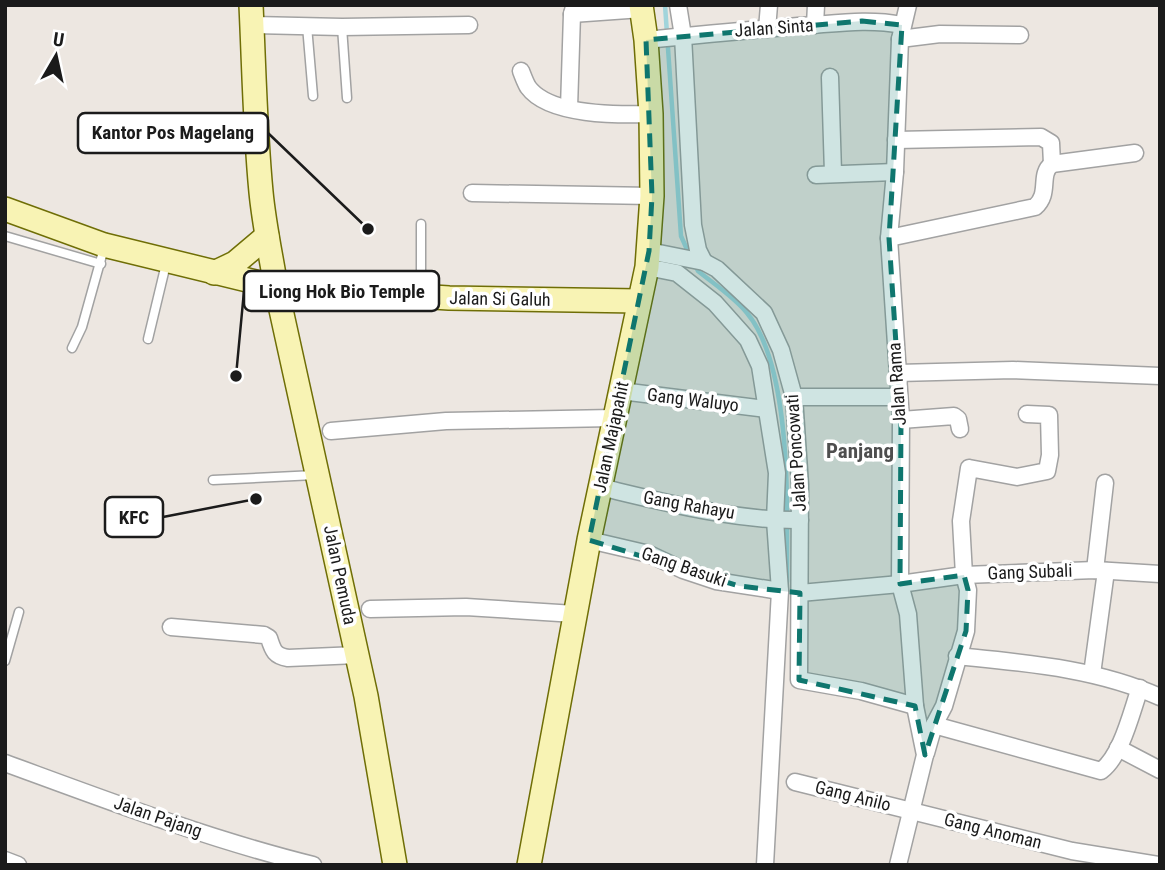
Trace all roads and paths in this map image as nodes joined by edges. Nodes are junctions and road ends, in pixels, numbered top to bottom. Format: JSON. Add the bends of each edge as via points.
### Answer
{"nodes":[{"id":1,"x":678,"y":5,"type":"edge"},
{"id":2,"x":769,"y":5,"type":"edge"},
{"id":3,"x":816,"y":5,"type":"edge"},
{"id":4,"x":908,"y":5,"type":"edge"},
{"id":5,"x":642,"y":7,"type":"edge"},
{"id":6,"x":573,"y":10,"type":"edge"},
{"id":7,"x":251,"y":15,"type":"edge"},
{"id":8,"x":469,"y":25,"type":"dead end"},
{"id":9,"x":815,"y":25,"type":"junction"},
{"id":10,"x":307,"y":26,"type":"junction"},
{"id":11,"x":342,"y":27,"type":"junction"},
{"id":12,"x":767,"y":29,"type":"junction"},
{"id":13,"x":901,"y":32,"type":"junction"},
{"id":14,"x":1020,"y":35,"type":"dead end"},
{"id":15,"x":667,"y":38,"type":"junction"},
{"id":16,"x":521,"y":71,"type":"dead end"},
{"id":17,"x":830,"y":77,"type":"dead end"},
{"id":18,"x":313,"y":96,"type":"dead end"},
{"id":19,"x":347,"y":98,"type":"dead end"},
{"id":20,"x":569,"y":108,"type":"junction"},
{"id":21,"x":651,"y":114,"type":"junction"},
{"id":22,"x":896,"y":140,"type":"junction"},
{"id":23,"x":1135,"y":153,"type":"dead end"},
{"id":24,"x":1052,"y":164,"type":"junction"},
{"id":25,"x":895,"y":172,"type":"junction"},
{"id":26,"x":833,"y":173,"type":"junction"},
{"id":27,"x":816,"y":175,"type":"dead end"},
{"id":28,"x":472,"y":192,"type":"dead end"},
{"id":29,"x":652,"y":196,"type":"junction"},
{"id":30,"x":5,"y":209,"type":"edge"},
{"id":31,"x":421,"y":225,"type":"dead end"},
{"id":32,"x":5,"y":236,"type":"edge"},
{"id":33,"x":267,"y":236,"type":"junction"},
{"id":34,"x":889,"y":239,"type":"junction"},
{"id":35,"x":103,"y":254,"type":"junction"},
{"id":36,"x":648,"y":259,"type":"junction"},
{"id":37,"x":167,"y":261,"type":"junction"},
{"id":38,"x":700,"y":262,"type":"junction"},
{"id":39,"x":214,"y":273,"type":"junction"},
{"id":40,"x":276,"y":287,"type":"junction"},
{"id":41,"x":421,"y":297,"type":"junction"},
{"id":42,"x":639,"y":301,"type":"junction"},
{"id":43,"x":148,"y":339,"type":"dead end"},
{"id":44,"x":72,"y":348,"type":"dead end"},
{"id":45,"x":898,"y":373,"type":"junction"},
{"id":46,"x":1160,"y":376,"type":"edge"},
{"id":47,"x":621,"y":391,"type":"junction"},
{"id":48,"x":794,"y":397,"type":"junction"},
{"id":49,"x":898,"y":397,"type":"junction"},
{"id":50,"x":766,"y":409,"type":"junction"},
{"id":51,"x":1027,"y":414,"type":"dead end"},
{"id":52,"x":613,"y":418,"type":"junction"},
{"id":53,"x":901,"y":420,"type":"junction"},
{"id":54,"x":960,"y":429,"type":"dead end"},
{"id":55,"x":331,"y":432,"type":"dead end"},
{"id":56,"x":311,"y":479,"type":"junction"},
{"id":57,"x":213,"y":480,"type":"dead end"},
{"id":58,"x":1105,"y":483,"type":"dead end"},
{"id":59,"x":600,"y":487,"type":"junction"},
{"id":60,"x":787,"y":520,"type":"junction"},
{"id":61,"x":589,"y":540,"type":"junction"},
{"id":62,"x":1100,"y":570,"type":"junction"},
{"id":63,"x":1160,"y":574,"type":"edge"},
{"id":64,"x":964,"y":575,"type":"junction"},
{"id":65,"x":900,"y":584,"type":"junction"},
{"id":66,"x":780,"y":591,"type":"junction"},
{"id":67,"x":800,"y":593,"type":"junction"},
{"id":68,"x":370,"y":609,"type":"dead end"},
{"id":69,"x":19,"y":612,"type":"dead end"},
{"id":70,"x":575,"y":614,"type":"junction"},
{"id":71,"x":172,"y":627,"type":"dead end"},
{"id":72,"x":357,"y":655,"type":"junction"},
{"id":73,"x":957,"y":656,"type":"junction"},
{"id":74,"x":5,"y":661,"type":"edge"},
{"id":75,"x":1092,"y":674,"type":"junction"},
{"id":76,"x":1140,"y":688,"type":"junction"},
{"id":77,"x":1160,"y":697,"type":"edge"},
{"id":78,"x":915,"y":706,"type":"junction"},
{"id":79,"x":933,"y":725,"type":"junction"},
{"id":80,"x":1118,"y":748,"type":"junction"},
{"id":81,"x":925,"y":755,"type":"junction"},
{"id":82,"x":5,"y":763,"type":"edge"},
{"id":83,"x":1160,"y":770,"type":"edge"},
{"id":84,"x":795,"y":782,"type":"dead end"},
{"id":85,"x":910,"y":810,"type":"junction"},
{"id":86,"x":5,"y":860,"type":"edge"},
{"id":87,"x":269,"y":860,"type":"edge"},
{"id":88,"x":18,"y":865,"type":"edge"},
{"id":89,"x":313,"y":865,"type":"edge"},
{"id":90,"x":395,"y":865,"type":"edge"},
{"id":91,"x":529,"y":865,"type":"edge"},
{"id":92,"x":765,"y":865,"type":"edge"},
{"id":93,"x":898,"y":865,"type":"edge"},
{"id":94,"x":1158,"y":865,"type":"edge"}],
"edges":[{"from":1,"to":15,"type":"street"},
{"from":2,"to":12,"type":"street"},
{"from":3,"to":9,"type":"street"},
{"from":4,"to":13,"type":"street","name":"Jalan Rama"},
{"from":5,"to":6,"type":"street"},
{"from":5,"to":15,"type":"street","name":"Jalan Majapahit"},
{"from":6,"to":20,"type":"street"},
{"from":7,"to":10,"type":"street"},
{"from":7,"to":33,"type":"street","name":"Jalan Pemuda"},
{"from":8,"to":11,"type":"street"},
{"from":9,"to":12,"type":"street","name":"Jalan Sinta"},
{"from":9,"to":13,"type":"street","name":"Jalan Sinta","via":[[882,21]]},
{"from":10,"to":11,"type":"street"},
{"from":10,"to":18,"type":"lane"},
{"from":11,"to":19,"type":"lane"},
{"from":12,"to":15,"type":"street","name":"Jalan Sinta"},
{"from":13,"to":14,"type":"street","name":"Jalan Sinta"},
{"from":13,"to":22,"type":"street","name":"Jalan Rama"},
{"from":15,"to":21,"type":"street","name":"Jalan Majapahit"},
{"from":15,"to":38,"type":"street"},
{"from":16,"to":20,"type":"street","via":[[535,94]]},
{"from":17,"to":26,"type":"street"},
{"from":20,"to":21,"type":"street"},
{"from":21,"to":29,"type":"street","name":"Jalan Majapahit"},
{"from":22,"to":24,"type":"street","via":[[1041,136],[1051,143]]},
{"from":22,"to":25,"type":"street","name":"Jalan Rama"},
{"from":23,"to":24,"type":"street"},
{"from":24,"to":34,"type":"street","via":[[1047,168],[1045,194],[1035,207]]},
{"from":25,"to":26,"type":"street"},
{"from":25,"to":34,"type":"street","name":"Jalan Rama"},
{"from":26,"to":27,"type":"street"},
{"from":28,"to":29,"type":"street"},
{"from":29,"to":36,"type":"street","name":"Jalan Majapahit"},
{"from":30,"to":35,"type":"street","name":"Jalan Si Galuh"},
{"from":31,"to":41,"type":"lane"},
{"from":32,"to":35,"type":"lane"},
{"from":33,"to":39,"type":"street","via":[[235,263]]},
{"from":33,"to":40,"type":"street","name":"Jalan Pemuda"},
{"from":34,"to":45,"type":"street","name":"Jalan Rama"},
{"from":35,"to":37,"type":"street","name":"Jalan Si Galuh"},
{"from":35,"to":44,"type":"lane"},
{"from":36,"to":38,"type":"street","via":[[671,256]]},
{"from":36,"to":42,"type":"street","name":"Jalan Majapahit"},
{"from":36,"to":50,"type":"street","via":[[677,273],[715,303],[748,340],[760,366]]},
{"from":37,"to":39,"type":"street","name":"Jalan Si Galuh"},
{"from":37,"to":43,"type":"lane"},
{"from":38,"to":48,"type":"street","name":"Jalan Poncowati","via":[[716,269],[764,313],[781,349]]},
{"from":39,"to":40,"type":"street","name":"Jalan Si Galuh"},
{"from":40,"to":41,"type":"street","name":"Jalan Si Galuh"},
{"from":40,"to":56,"type":"street","name":"Jalan Pemuda"},
{"from":41,"to":42,"type":"street","name":"Jalan Si Galuh"},
{"from":42,"to":47,"type":"street","name":"Jalan Majapahit"},
{"from":45,"to":46,"type":"street","via":[[1013,370]]},
{"from":45,"to":49,"type":"street","name":"Jalan Rama"},
{"from":47,"to":50,"type":"street","name":"Gang Waluyo"},
{"from":47,"to":52,"type":"street","name":"Jalan Majapahit"},
{"from":48,"to":49,"type":"street"},
{"from":48,"to":60,"type":"street","name":"Jalan Poncowati"},
{"from":49,"to":53,"type":"street","name":"Jalan Rama"},
{"from":50,"to":60,"type":"street"},
{"from":51,"to":64,"type":"street","via":[[1049,415],[1047,471],[1017,477],[969,468],[961,521]]},
{"from":52,"to":55,"type":"street","via":[[446,422]]},
{"from":52,"to":59,"type":"street","name":"Jalan Majapahit"},
{"from":53,"to":54,"type":"street","via":[[950,415],[958,419]]},
{"from":53,"to":65,"type":"street","name":"Jalan Rama"},
{"from":56,"to":57,"type":"lane"},
{"from":56,"to":72,"type":"street","name":"Jalan Pemuda"},
{"from":58,"to":62,"type":"street"},
{"from":59,"to":60,"type":"street","name":"Gang Rahayu","via":[[668,503]]},
{"from":59,"to":61,"type":"street","name":"Jalan Majapahit"},
{"from":60,"to":66,"type":"street"},
{"from":60,"to":67,"type":"street","name":"Jalan Poncowati"},
{"from":61,"to":66,"type":"street","name":"Gang Basuki","via":[[649,554],[716,581]]},
{"from":61,"to":70,"type":"street","name":"Jalan Majapahit"},
{"from":62,"to":63,"type":"street","name":"Gang Subali"},
{"from":62,"to":64,"type":"street","name":"Gang Subali"},
{"from":62,"to":75,"type":"street"},
{"from":64,"to":65,"type":"street","name":"Gang Subali"},
{"from":64,"to":73,"type":"street","via":[[966,631]]},
{"from":65,"to":67,"type":"street","name":"Gang Subali"},
{"from":65,"to":78,"type":"street","name":"Jalan Rama","via":[[908,614]]},
{"from":66,"to":92,"type":"street"},
{"from":67,"to":78,"type":"street","name":"Jalan Poncowati","via":[[799,680]]},
{"from":68,"to":70,"type":"street","via":[[466,607]]},
{"from":69,"to":74,"type":"lane"},
{"from":70,"to":91,"type":"street","name":"Jalan Majapahit"},
{"from":71,"to":72,"type":"street","via":[[264,635],[278,657]]},
{"from":72,"to":90,"type":"street","name":"Jalan Pemuda"},
{"from":73,"to":75,"type":"street"},
{"from":73,"to":79,"type":"street","via":[[944,706]]},
{"from":75,"to":76,"type":"street"},
{"from":76,"to":77,"type":"street"},
{"from":76,"to":80,"type":"street"},
{"from":78,"to":81,"type":"street","name":"Jalan Rama"},
{"from":79,"to":80,"type":"street","via":[[1101,771]]},
{"from":79,"to":81,"type":"street"},
{"from":80,"to":83,"type":"street"},
{"from":81,"to":85,"type":"street","name":"Jalan Rama"},
{"from":82,"to":87,"type":"street","name":"Jalan Pajang"},
{"from":84,"to":85,"type":"street","name":"Gang Anilo"},
{"from":85,"to":93,"type":"street","name":"Jalan Rama"},
{"from":85,"to":94,"type":"street","name":"Gang Anoman","via":[[1072,851]]},
{"from":86,"to":88,"type":"street"},
{"from":87,"to":89,"type":"street","name":"Jalan Pajang"}]}
